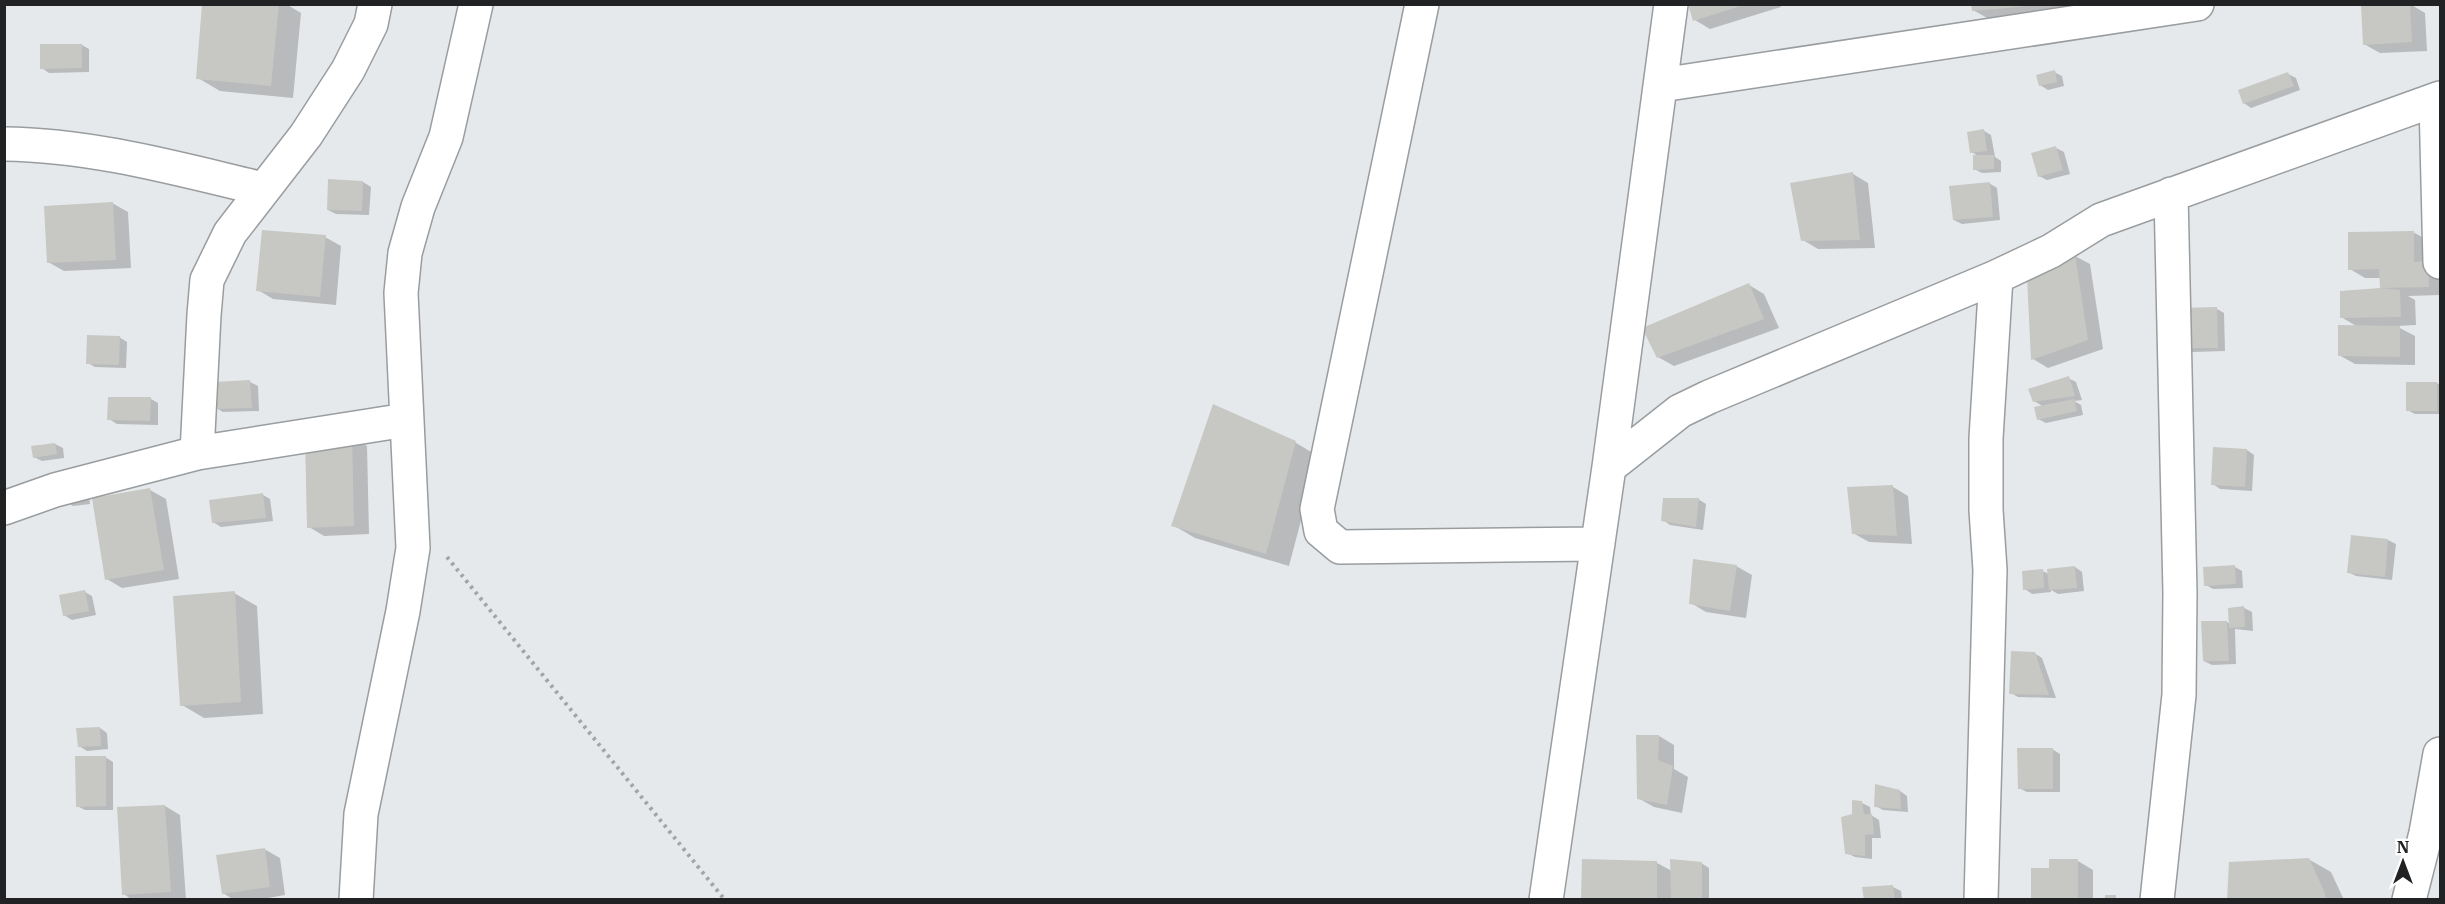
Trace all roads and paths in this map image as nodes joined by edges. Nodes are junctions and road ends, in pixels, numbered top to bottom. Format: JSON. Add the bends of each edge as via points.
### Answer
{"nodes":[{"id":1,"x":375,"y":4,"type":"edge"},
{"id":2,"x":476,"y":4,"type":"edge"},
{"id":3,"x":1422,"y":4,"type":"edge"},
{"id":4,"x":1671,"y":4,"type":"edge"},
{"id":5,"x":2197,"y":4,"type":"edge"},
{"id":6,"x":1661,"y":85,"type":"junction"},
{"id":7,"x":2438,"y":99,"type":"edge"},
{"id":8,"x":4,"y":144,"type":"edge"},
{"id":9,"x":263,"y":189,"type":"junction"},
{"id":10,"x":2171,"y":194,"type":"junction"},
{"id":11,"x":2440,"y":262,"type":"edge"},
{"id":12,"x":1996,"y":277,"type":"junction"},
{"id":13,"x":406,"y":420,"type":"junction"},
{"id":14,"x":197,"y":453,"type":"junction"},
{"id":15,"x":1609,"y":467,"type":"junction"},
{"id":16,"x":4,"y":508,"type":"edge"},
{"id":17,"x":1598,"y":544,"type":"junction"},
{"id":18,"x":444,"y":554,"type":"dead end"},
{"id":19,"x":2440,"y":754,"type":"edge"},
{"id":20,"x":2433,"y":833,"type":"edge"},
{"id":21,"x":356,"y":900,"type":"edge"},
{"id":22,"x":725,"y":900,"type":"edge"},
{"id":23,"x":1546,"y":900,"type":"edge"},
{"id":24,"x":1981,"y":900,"type":"edge"},
{"id":25,"x":2157,"y":900,"type":"edge"},
{"id":26,"x":2409,"y":900,"type":"edge"}],
"edges":[{"from":1,"to":9,"type":"street","via":[[371,24],[348,70],[306,135]]},
{"from":2,"to":13,"type":"street","via":[[446,137],[418,207],[405,253],[401,293]]},
{"from":3,"to":17,"type":"street","via":[[1317,509],[1321,531],[1340,547]]},
{"from":4,"to":6,"type":"street"},
{"from":5,"to":6,"type":"street"},
{"from":6,"to":15,"type":"street"},
{"from":7,"to":10,"type":"street"},
{"from":7,"to":11,"type":"street"},
{"from":8,"to":9,"type":"street","via":[[135,158]]},
{"from":9,"to":14,"type":"street","via":[[230,233],[207,280]]},
{"from":10,"to":12,"type":"street","via":[[2101,220],[2051,251]]},
{"from":10,"to":25,"type":"street","via":[[2179,695]]},
{"from":12,"to":15,"type":"street","via":[[1680,411]]},
{"from":12,"to":24,"type":"street","via":[[1986,438],[1990,570]]},
{"from":13,"to":14,"type":"street"},
{"from":13,"to":21,"type":"street","via":[[412,548],[403,611],[361,814]]},
{"from":14,"to":16,"type":"street","via":[[55,490]]},
{"from":15,"to":17,"type":"street"},
{"from":17,"to":23,"type":"street"},
{"from":18,"to":22,"type":"path"},
{"from":19,"to":20,"type":"street"},
{"from":20,"to":26,"type":"street"}]}
